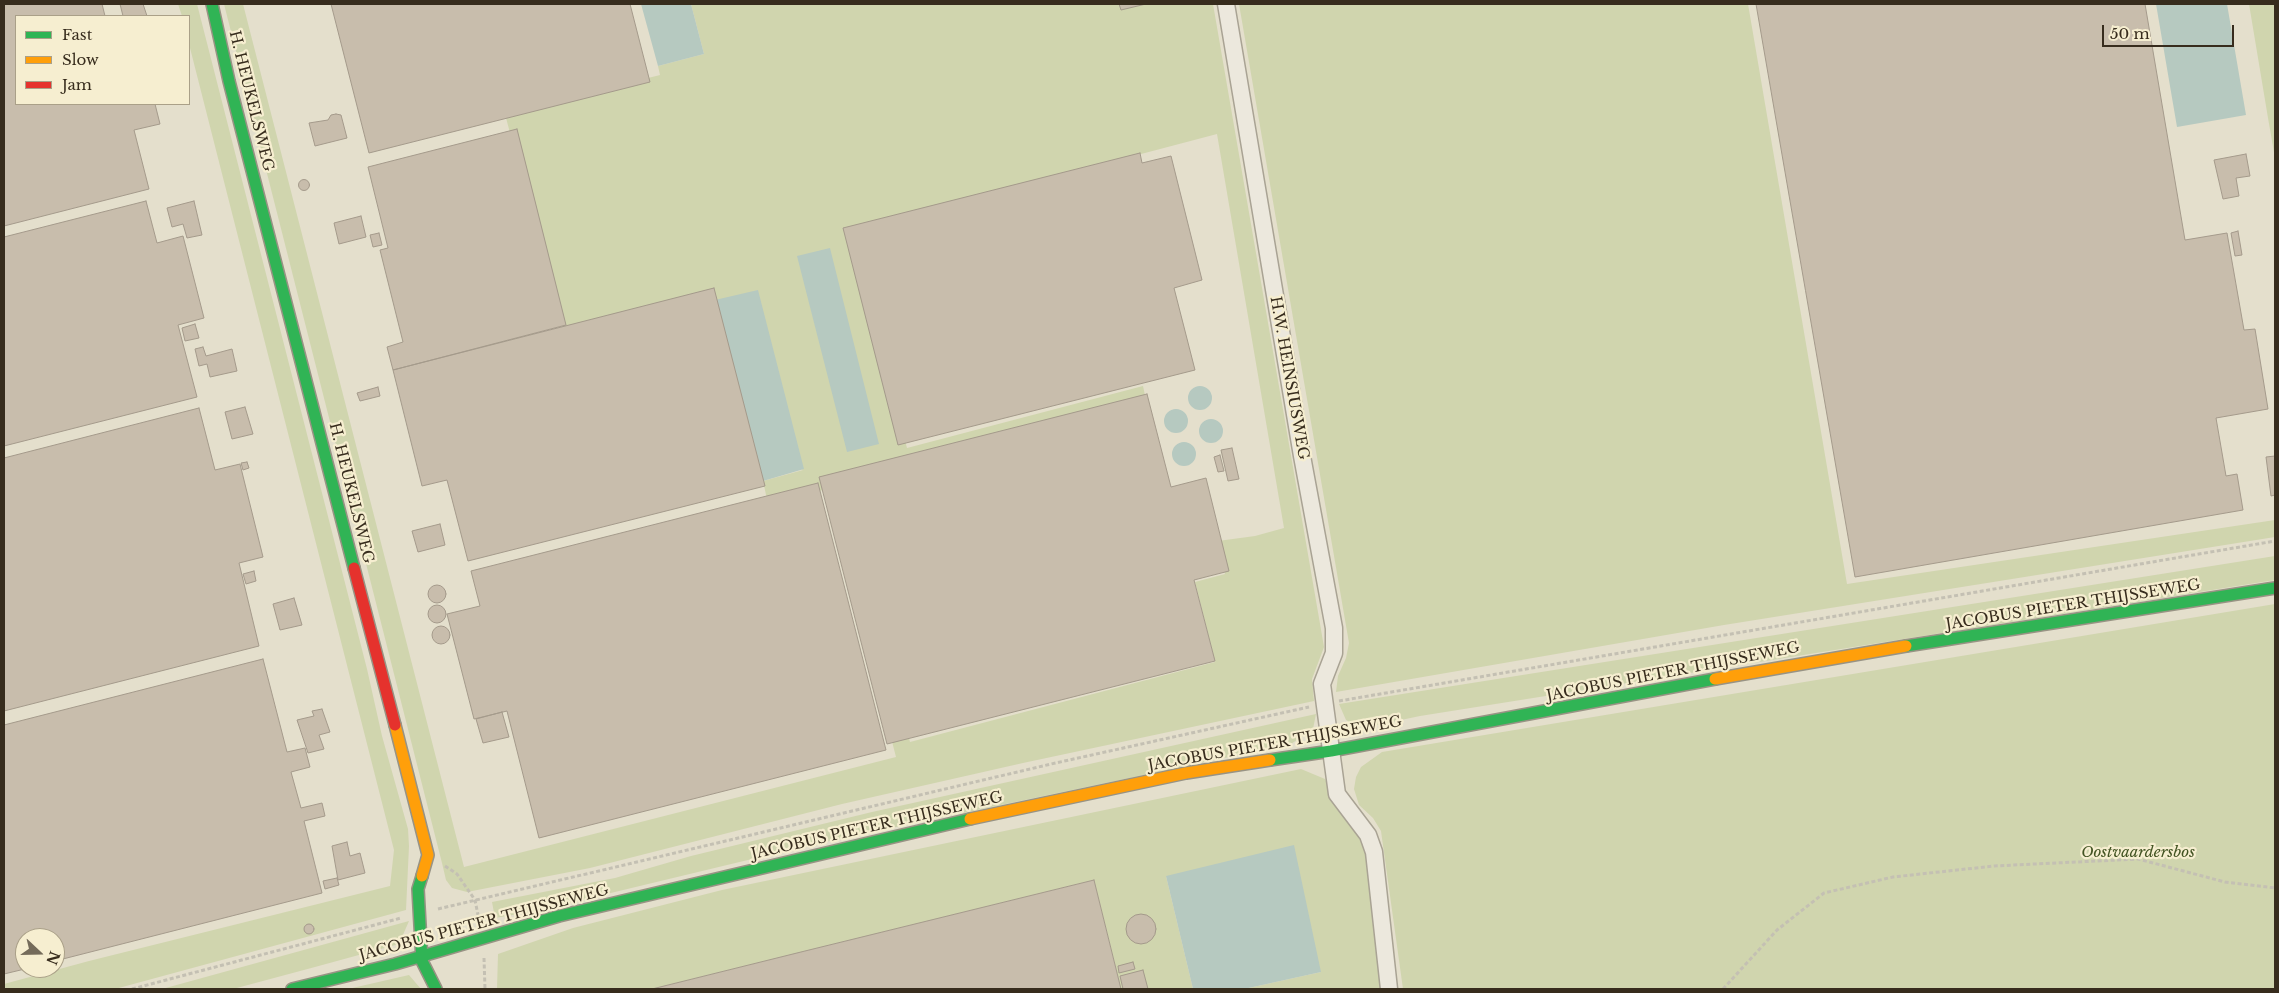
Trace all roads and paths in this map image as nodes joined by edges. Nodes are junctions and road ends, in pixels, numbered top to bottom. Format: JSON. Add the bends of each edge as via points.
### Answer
{"nodes":[{"id":1,"x":212,"y":4,"type":"edge"},
{"id":2,"x":1226,"y":4,"type":"edge"},
{"id":3,"x":2275,"y":541,"type":"edge"},
{"id":4,"x":2275,"y":588,"type":"edge"},
{"id":5,"x":1324,"y":704,"type":"junction"},
{"id":6,"x":1331,"y":751,"type":"junction"},
{"id":7,"x":428,"y":855,"type":"junction"},
{"id":8,"x":2275,"y":888,"type":"edge"},
{"id":9,"x":475,"y":900,"type":"junction"},
{"id":10,"x":420,"y":913,"type":"junction"},
{"id":11,"x":482,"y":938,"type":"junction"},
{"id":12,"x":422,"y":955,"type":"junction"},
{"id":13,"x":132,"y":989,"type":"edge"},
{"id":14,"x":292,"y":989,"type":"edge"},
{"id":15,"x":436,"y":989,"type":"edge"},
{"id":16,"x":485,"y":989,"type":"edge"},
{"id":17,"x":1389,"y":989,"type":"edge"},
{"id":18,"x":1723,"y":989,"type":"edge"}],
"edges":[{"from":1,"to":7,"type":"street","name":"H. HEUKELSWEG"},
{"from":2,"to":5,"type":"street","name":"H.W. HEINSIUSWEG","via":[[1334,628],[1334,653],[1322,684]]},
{"from":3,"to":5,"type":"path","name":"JACOBUS PIETER THIJSSEWEG"},
{"from":4,"to":6,"type":"street","name":"JACOBUS PIETER THIJSSEWEG","via":[[1794,664]]},
{"from":5,"to":6,"type":"street","name":"H.W. HEINSIUSWEG"},
{"from":5,"to":9,"type":"path","name":"JACOBUS PIETER THIJSSEWEG","via":[[1061,762]]},
{"from":6,"to":11,"type":"street","name":"JACOBUS PIETER THIJSSEWEG","via":[[1186,773],[930,827],[559,916]]},
{"from":6,"to":17,"type":"street","name":"H.W. HEINSIUSWEG","via":[[1336,794],[1368,835],[1374,852]]},
{"from":7,"to":9,"type":"path","via":[[457,874]]},
{"from":7,"to":10,"type":"street","via":[[418,889]]},
{"from":8,"to":18,"type":"path","via":[[2225,882],[2138,859],[1994,866],[1893,877],[1824,893],[1777,930]]},
{"from":9,"to":10,"type":"path","name":"JACOBUS PIETER THIJSSEWEG"},
{"from":9,"to":11,"type":"path"},
{"from":10,"to":12,"type":"street"},
{"from":10,"to":13,"type":"path","name":"JACOBUS PIETER THIJSSEWEG"},
{"from":11,"to":12,"type":"street","name":"JACOBUS PIETER THIJSSEWEG"},
{"from":11,"to":16,"type":"path"},
{"from":12,"to":14,"type":"street","name":"JACOBUS PIETER THIJSSEWEG"},
{"from":12,"to":15,"type":"street"}]}
